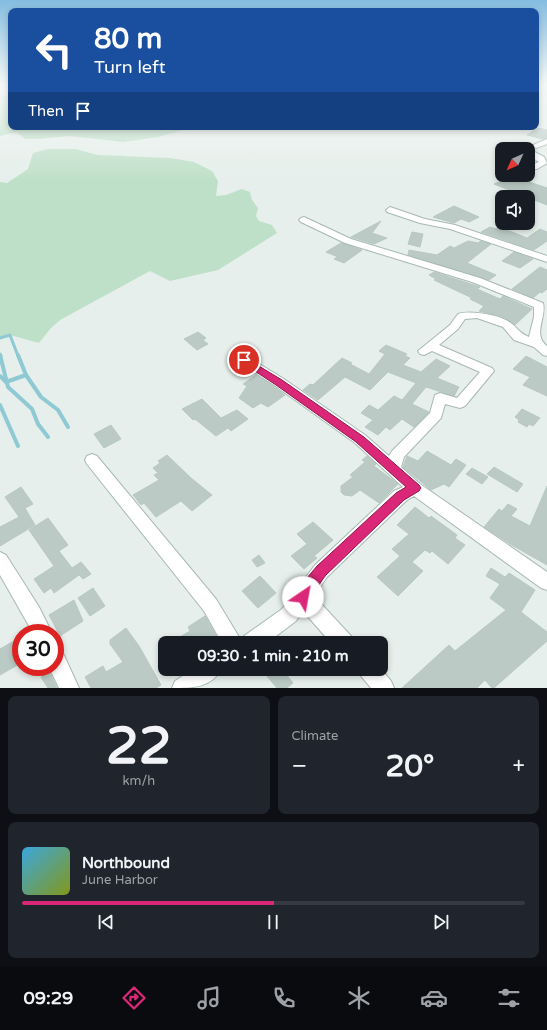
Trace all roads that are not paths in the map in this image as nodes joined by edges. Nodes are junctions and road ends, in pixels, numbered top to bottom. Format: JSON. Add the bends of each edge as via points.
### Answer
{"nodes":[{"id":1,"x":547,"y":141,"type":"edge"},
{"id":2,"x":535,"y":147,"type":"edge"},
{"id":3,"x":535,"y":155,"type":"edge"},
{"id":4,"x":535,"y":166,"type":"edge"},
{"id":5,"x":390,"y":210,"type":"dead end"},
{"id":6,"x":304,"y":220,"type":"dead end"},
{"id":7,"x":547,"y":259,"type":"edge"},
{"id":8,"x":537,"y":344,"type":"junction"},
{"id":9,"x":547,"y":352,"type":"edge"},
{"id":10,"x":244,"y":360,"type":"dead end"},
{"id":11,"x":92,"y":460,"type":"dead end"},
{"id":12,"x":393,"y":468,"type":"junction"},
{"id":13,"x":415,"y":488,"type":"junction"},
{"id":14,"x":0,"y":560,"type":"edge"},
{"id":15,"x":547,"y":582,"type":"edge"},
{"id":16,"x":303,"y":597,"type":"junction"},
{"id":17,"x":39,"y":624,"type":"edge"},
{"id":18,"x":229,"y":636,"type":"edge"},
{"id":19,"x":261,"y":636,"type":"edge"},
{"id":20,"x":338,"y":636,"type":"edge"},
{"id":21,"x":63,"y":676,"type":"edge"},
{"id":22,"x":200,"y":676,"type":"edge"},
{"id":23,"x":374,"y":676,"type":"edge"},
{"id":24,"x":69,"y":688,"type":"edge"},
{"id":25,"x":182,"y":688,"type":"edge"},
{"id":26,"x":384,"y":688,"type":"edge"}],
"edges":[{"from":1,"to":2,"type":"street"},
{"from":3,"to":4,"type":"street","via":[[543,163]]},
{"from":5,"to":7,"type":"street","via":[[452,227]]},
{"from":6,"to":8,"type":"street","via":[[348,241],[476,280],[539,305],[541,313],[535,331]]},
{"from":8,"to":9,"type":"street"},
{"from":8,"to":12,"type":"street","via":[[518,337],[507,325],[478,315],[462,316],[454,327],[427,349],[488,371],[460,402],[440,398],[436,415],[397,455]]},
{"from":10,"to":12,"type":"street","via":[[360,439]]},
{"from":11,"to":18,"type":"street","via":[[210,605]]},
{"from":12,"to":13,"type":"street"},
{"from":13,"to":15,"type":"street"},
{"from":13,"to":16,"type":"street","via":[[400,496],[321,571]]},
{"from":14,"to":17,"type":"street"},
{"from":16,"to":19,"type":"street","via":[[289,615]]},
{"from":16,"to":20,"type":"street"},
{"from":21,"to":24,"type":"street"},
{"from":22,"to":25,"type":"street"},
{"from":23,"to":26,"type":"street"}]}
